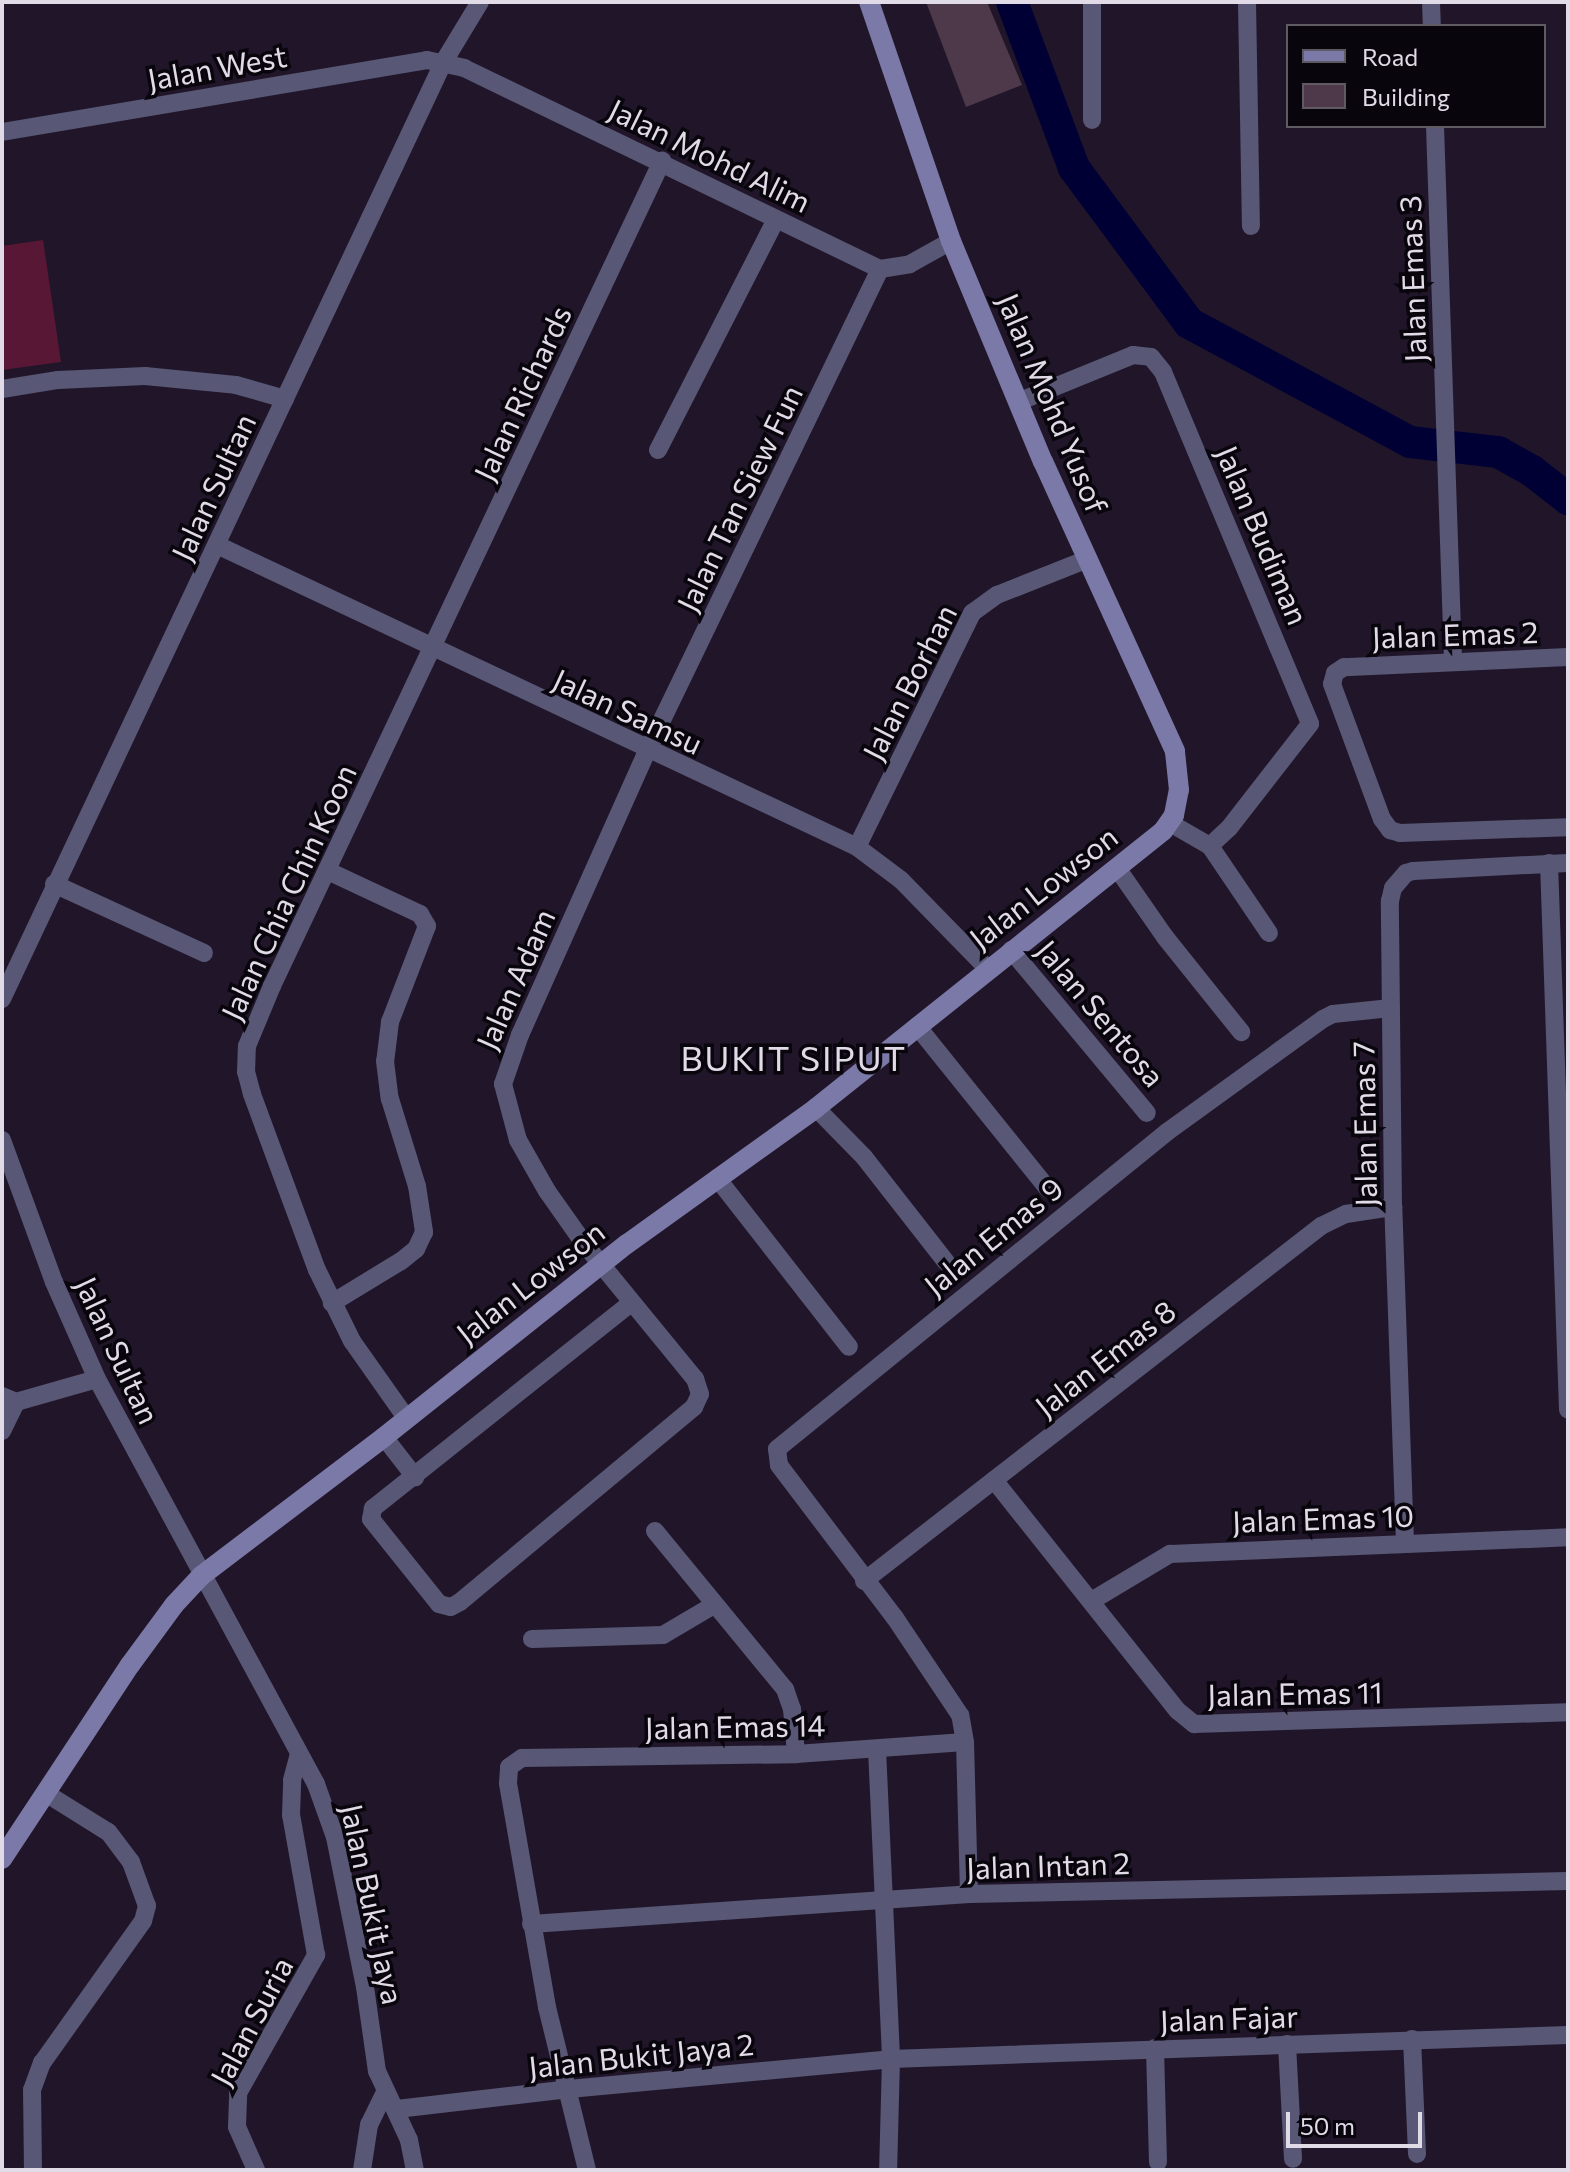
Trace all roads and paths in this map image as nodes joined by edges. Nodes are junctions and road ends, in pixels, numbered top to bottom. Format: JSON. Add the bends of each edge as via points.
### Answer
{"nodes":[{"id":1,"x":480,"y":2,"type":"edge"},
{"id":2,"x":869,"y":2,"type":"edge"},
{"id":3,"x":1092,"y":2,"type":"edge"},
{"id":4,"x":1247,"y":2,"type":"edge"},
{"id":5,"x":1431,"y":2,"type":"edge"},
{"id":6,"x":1432,"y":24,"type":"edge"},
{"id":7,"x":443,"y":63,"type":"junction"},
{"id":8,"x":1092,"y":120,"type":"dead end"},
{"id":9,"x":1435,"y":128,"type":"edge"},
{"id":10,"x":2,"y":132,"type":"edge"},
{"id":11,"x":662,"y":161,"type":"junction"},
{"id":12,"x":776,"y":219,"type":"junction"},
{"id":13,"x":1251,"y":226,"type":"dead end"},
{"id":14,"x":951,"y":241,"type":"junction"},
{"id":15,"x":880,"y":269,"type":"junction"},
{"id":16,"x":2,"y":389,"type":"edge"},
{"id":17,"x":285,"y":399,"type":"junction"},
{"id":18,"x":1018,"y":402,"type":"junction"},
{"id":19,"x":658,"y":450,"type":"dead end"},
{"id":20,"x":217,"y":545,"type":"junction"},
{"id":21,"x":1088,"y":559,"type":"junction"},
{"id":22,"x":433,"y":650,"type":"junction"},
{"id":23,"x":1568,"y":657,"type":"edge"},
{"id":24,"x":1453,"y":661,"type":"junction"},
{"id":25,"x":647,"y":751,"type":"junction"},
{"id":26,"x":1170,"y":823,"type":"junction"},
{"id":27,"x":1568,"y":827,"type":"edge"},
{"id":28,"x":1210,"y":846,"type":"junction"},
{"id":29,"x":857,"y":847,"type":"junction"},
{"id":30,"x":1559,"y":863,"type":"edge"},
{"id":31,"x":1117,"y":868,"type":"junction"},
{"id":32,"x":328,"y":871,"type":"junction"},
{"id":33,"x":54,"y":884,"type":"junction"},
{"id":34,"x":1269,"y":933,"type":"dead end"},
{"id":35,"x":1011,"y":950,"type":"junction"},
{"id":36,"x":204,"y":953,"type":"dead end"},
{"id":37,"x":987,"y":968,"type":"junction"},
{"id":38,"x":2,"y":999,"type":"edge"},
{"id":39,"x":1391,"y":1008,"type":"junction"},
{"id":40,"x":917,"y":1026,"type":"junction"},
{"id":41,"x":1241,"y":1032,"type":"dead end"},
{"id":42,"x":816,"y":1108,"type":"junction"},
{"id":43,"x":1147,"y":1113,"type":"dead end"},
{"id":44,"x":2,"y":1140,"type":"edge"},
{"id":45,"x":717,"y":1178,"type":"junction"},
{"id":46,"x":1048,"y":1189,"type":"dead end"},
{"id":47,"x":1393,"y":1207,"type":"junction"},
{"id":48,"x":946,"y":1262,"type":"dead end"},
{"id":49,"x":601,"y":1265,"type":"junction"},
{"id":50,"x":332,"y":1303,"type":"junction"},
{"id":51,"x":631,"y":1303,"type":"junction"},
{"id":52,"x":849,"y":1347,"type":"dead end"},
{"id":53,"x":97,"y":1379,"type":"junction"},
{"id":54,"x":9,"y":1399,"type":"edge"},
{"id":55,"x":1568,"y":1410,"type":"edge"},
{"id":56,"x":407,"y":1419,"type":"junction"},
{"id":57,"x":2,"y":1431,"type":"edge"},
{"id":58,"x":384,"y":1437,"type":"junction"},
{"id":59,"x":415,"y":1477,"type":"junction"},
{"id":60,"x":994,"y":1480,"type":"junction"},
{"id":61,"x":655,"y":1531,"type":"dead end"},
{"id":62,"x":1568,"y":1537,"type":"edge"},
{"id":63,"x":1405,"y":1543,"type":"junction"},
{"id":64,"x":201,"y":1576,"type":"junction"},
{"id":65,"x":864,"y":1581,"type":"junction"},
{"id":66,"x":1093,"y":1600,"type":"junction"},
{"id":67,"x":714,"y":1605,"type":"junction"},
{"id":68,"x":532,"y":1639,"type":"dead end"},
{"id":69,"x":1568,"y":1712,"type":"edge"},
{"id":70,"x":965,"y":1742,"type":"junction"},
{"id":71,"x":877,"y":1749,"type":"junction"},
{"id":72,"x":299,"y":1754,"type":"junction"},
{"id":73,"x":796,"y":1754,"type":"junction"},
{"id":74,"x":47,"y":1794,"type":"junction"},
{"id":75,"x":2,"y":1859,"type":"edge"},
{"id":76,"x":1568,"y":1881,"type":"edge"},
{"id":77,"x":969,"y":1894,"type":"junction"},
{"id":78,"x":883,"y":1899,"type":"junction"},
{"id":79,"x":531,"y":1924,"type":"junction"},
{"id":80,"x":1568,"y":2035,"type":"edge"},
{"id":81,"x":1412,"y":2039,"type":"junction"},
{"id":82,"x":1287,"y":2044,"type":"junction"},
{"id":83,"x":1155,"y":2048,"type":"junction"},
{"id":84,"x":891,"y":2059,"type":"junction"},
{"id":85,"x":569,"y":2089,"type":"junction"},
{"id":86,"x":385,"y":2092,"type":"junction"},
{"id":87,"x":397,"y":2109,"type":"junction"},
{"id":88,"x":1417,"y":2154,"type":"dead end"},
{"id":89,"x":1293,"y":2159,"type":"dead end"},
{"id":90,"x":1158,"y":2162,"type":"dead end"},
{"id":91,"x":33,"y":2170,"type":"edge"},
{"id":92,"x":256,"y":2170,"type":"edge"},
{"id":93,"x":362,"y":2170,"type":"edge"},
{"id":94,"x":415,"y":2170,"type":"edge"},
{"id":95,"x":587,"y":2170,"type":"edge"},
{"id":96,"x":888,"y":2170,"type":"edge"}],
"edges":[{"from":1,"to":7,"type":"street","name":"Jalan Sultan"},
{"from":2,"to":14,"type":"street","name":"Jalan Mohd Yusof"},
{"from":3,"to":8,"type":"street"},
{"from":4,"to":13,"type":"street"},
{"from":5,"to":6,"type":"street"},
{"from":7,"to":10,"type":"street","name":"Jalan West","via":[[403,62]]},
{"from":7,"to":11,"type":"street","name":"Jalan Mohd Alim","via":[[464,68]]},
{"from":7,"to":17,"type":"street","name":"Jalan Sultan"},
{"from":9,"to":24,"type":"street","name":"Jalan Emas 3"},
{"from":11,"to":12,"type":"street","name":"Jalan Mohd Alim"},
{"from":11,"to":22,"type":"street","name":"Jalan Richards"},
{"from":12,"to":15,"type":"street","name":"Jalan Mohd Alim"},
{"from":12,"to":19,"type":"street"},
{"from":14,"to":15,"type":"street","via":[[910,264]]},
{"from":14,"to":18,"type":"street","name":"Jalan Mohd Yusof"},
{"from":15,"to":25,"type":"street","name":"Jalan Tan Siew Fun"},
{"from":16,"to":17,"type":"street","via":[[145,376],[236,385]]},
{"from":17,"to":20,"type":"street","name":"Jalan Sultan"},
{"from":18,"to":21,"type":"street","name":"Jalan Mohd Yusof"},
{"from":18,"to":28,"type":"street","name":"Jalan Budiman","via":[[1133,355],[1151,357],[1169,386],[1310,724]]},
{"from":20,"to":22,"type":"street","name":"Jalan Samsu"},
{"from":20,"to":33,"type":"street","name":"Jalan Sultan"},
{"from":21,"to":26,"type":"street","name":"Jalan Mohd Yusof","via":[[1175,751],[1179,790]]},
{"from":21,"to":29,"type":"street","name":"Jalan Borhan","via":[[997,595],[972,613]]},
{"from":22,"to":25,"type":"street","name":"Jalan Samsu"},
{"from":22,"to":32,"type":"street","name":"Jalan Chia Chin Koon"},
{"from":23,"to":24,"type":"street","name":"Jalan Emas 2"},
{"from":24,"to":27,"type":"street","name":"Jalan Emas 2","via":[[1344,667],[1335,673],[1332,684],[1382,819],[1400,833]]},
{"from":25,"to":29,"type":"street","name":"Jalan Samsu"},
{"from":25,"to":49,"type":"street","name":"Jalan Adam","via":[[503,1084],[518,1140],[547,1191]]},
{"from":26,"to":28,"type":"street"},
{"from":26,"to":31,"type":"street","name":"Jalan Lowson"},
{"from":28,"to":34,"type":"street"},
{"from":29,"to":37,"type":"street","name":"Jalan Samsu","via":[[901,880]]},
{"from":30,"to":39,"type":"street","name":"Jalan Emas 7","via":[[1406,873],[1390,901]]},
{"from":30,"to":55,"type":"street"},
{"from":31,"to":35,"type":"street","name":"Jalan Lowson"},
{"from":31,"to":41,"type":"street"},
{"from":32,"to":50,"type":"street","name":"Jalan Chia Chin Koon","via":[[267,998],[245,1059],[295,1216]]},
{"from":32,"to":50,"type":"street","via":[[420,914],[427,926],[390,1022],[385,1061],[424,1232],[416,1249],[401,1261]]},
{"from":33,"to":36,"type":"street"},
{"from":33,"to":38,"type":"street","name":"Jalan Sultan"},
{"from":35,"to":37,"type":"street","name":"Jalan Lowson"},
{"from":35,"to":43,"type":"street","name":"Jalan Sentosa"},
{"from":37,"to":40,"type":"street","name":"Jalan Lowson"},
{"from":39,"to":47,"type":"street","name":"Jalan Emas 7"},
{"from":39,"to":65,"type":"street","name":"Jalan Emas 9","via":[[1333,1014],[1299,1036],[1167,1132],[777,1449],[779,1465]]},
{"from":40,"to":42,"type":"street","name":"Jalan Lowson"},
{"from":40,"to":46,"type":"street"},
{"from":42,"to":45,"type":"street","name":"Jalan Lowson"},
{"from":42,"to":48,"type":"street","via":[[864,1157]]},
{"from":44,"to":53,"type":"street","name":"Jalan Sultan","via":[[54,1282]]},
{"from":45,"to":49,"type":"street","name":"Jalan Lowson"},
{"from":45,"to":52,"type":"street"},
{"from":47,"to":60,"type":"street","name":"Jalan Emas 8","via":[[1346,1214],[1321,1226]]},
{"from":47,"to":63,"type":"street","name":"Jalan Emas 7"},
{"from":49,"to":51,"type":"street"},
{"from":49,"to":56,"type":"street","name":"Jalan Lowson"},
{"from":50,"to":56,"type":"street","name":"Jalan Chia Chin Koon"},
{"from":51,"to":59,"type":"street"},
{"from":51,"to":59,"type":"street","via":[[695,1379],[700,1394],[694,1407],[451,1607],[439,1604],[371,1519],[373,1508]]},
{"from":53,"to":54,"type":"street"},
{"from":53,"to":64,"type":"street","name":"Jalan Sultan"},
{"from":54,"to":57,"type":"street"},
{"from":56,"to":58,"type":"street","name":"Jalan Lowson"},
{"from":58,"to":59,"type":"street"},
{"from":58,"to":64,"type":"street","name":"Jalan Lowson"},
{"from":60,"to":65,"type":"street","name":"Jalan Emas 8"},
{"from":60,"to":66,"type":"street","name":"Jalan Emas 11"},
{"from":61,"to":67,"type":"street"},
{"from":62,"to":63,"type":"street","name":"Jalan Emas 10"},
{"from":63,"to":66,"type":"street","name":"Jalan Emas 10","via":[[1170,1554]]},
{"from":64,"to":72,"type":"street","name":"Jalan Bukit Jaya"},
{"from":64,"to":74,"type":"street","name":"Jalan Lowson","via":[[130,1665]]},
{"from":65,"to":70,"type":"street","via":[[952,1699]]},
{"from":66,"to":69,"type":"street","name":"Jalan Emas 11","via":[[1178,1711],[1194,1724]]},
{"from":67,"to":68,"type":"street","via":[[663,1635]]},
{"from":67,"to":73,"type":"street","via":[[785,1689]]},
{"from":70,"to":71,"type":"street","name":"Jalan Emas 14"},
{"from":70,"to":77,"type":"street"},
{"from":71,"to":73,"type":"street","name":"Jalan Emas 14"},
{"from":71,"to":78,"type":"street"},
{"from":72,"to":86,"type":"street","name":"Jalan Bukit Jaya","via":[[335,1837]]},
{"from":72,"to":92,"type":"street","name":"Jalan Suria","via":[[291,1815],[316,1955],[238,2093],[237,2127]]},
{"from":73,"to":79,"type":"street","name":"Jalan Emas 14","via":[[522,1758],[509,1767],[508,1783]]},
{"from":74,"to":75,"type":"street","name":"Jalan Lowson"},
{"from":74,"to":91,"type":"street","via":[[108,1832],[131,1862],[147,1906],[143,1921],[42,2063],[32,2090]]},
{"from":76,"to":77,"type":"street","name":"Jalan Intan 2"},
{"from":77,"to":78,"type":"street","name":"Jalan Intan 2"},
{"from":78,"to":79,"type":"street","name":"Jalan Intan 2"},
{"from":78,"to":84,"type":"street"},
{"from":79,"to":85,"type":"street"},
{"from":80,"to":81,"type":"street","name":"Jalan Fajar"},
{"from":81,"to":82,"type":"street","name":"Jalan Fajar"},
{"from":81,"to":88,"type":"street"},
{"from":82,"to":83,"type":"street","name":"Jalan Fajar"},
{"from":82,"to":89,"type":"street"},
{"from":83,"to":84,"type":"street","name":"Jalan Fajar"},
{"from":83,"to":90,"type":"street"},
{"from":84,"to":85,"type":"street","name":"Jalan Bukit Jaya 2"},
{"from":84,"to":96,"type":"street"},
{"from":85,"to":87,"type":"street","name":"Jalan Bukit Jaya 2"},
{"from":85,"to":95,"type":"street"},
{"from":86,"to":87,"type":"street","name":"Jalan Bukit Jaya"},
{"from":86,"to":93,"type":"street","via":[[369,2125]]},
{"from":87,"to":94,"type":"street","name":"Jalan Bukit Jaya"}]}
